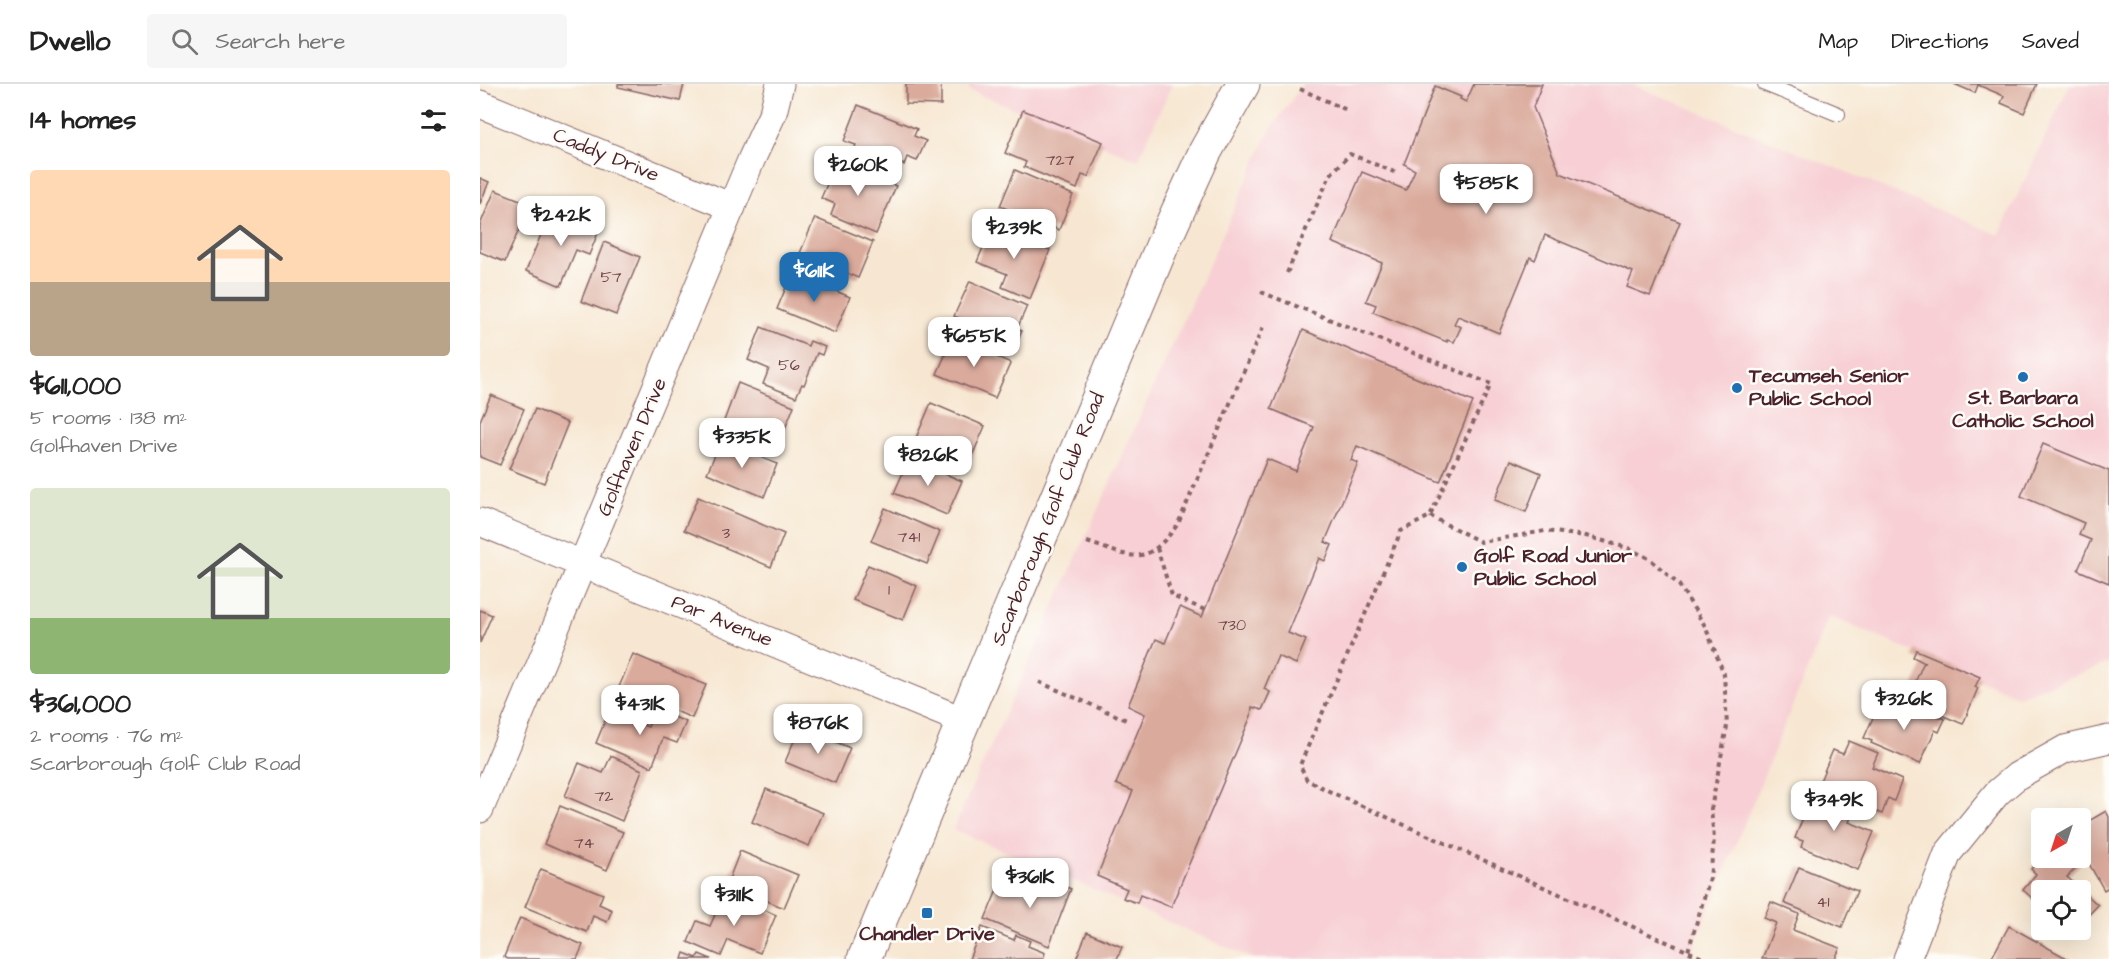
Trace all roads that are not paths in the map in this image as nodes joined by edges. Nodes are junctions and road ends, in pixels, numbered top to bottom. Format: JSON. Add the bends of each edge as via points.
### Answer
{"nodes":[{"id":1,"x":780,"y":84,"type":"edge"},
{"id":2,"x":1244,"y":84,"type":"edge"},
{"id":3,"x":1765,"y":84,"type":"edge"},
{"id":4,"x":480,"y":104,"type":"edge"},
{"id":5,"x":1838,"y":114,"type":"dead end"},
{"id":6,"x":732,"y":207,"type":"junction"},
{"id":7,"x":480,"y":522,"type":"edge"},
{"id":8,"x":582,"y":564,"type":"junction"},
{"id":9,"x":964,"y":721,"type":"junction"},
{"id":10,"x":2109,"y":739,"type":"edge"},
{"id":11,"x":480,"y":809,"type":"edge"},
{"id":12,"x":864,"y":959,"type":"edge"},
{"id":13,"x":1907,"y":959,"type":"edge"}],
"edges":[{"from":1,"to":6,"type":"street","name":"Golfhaven Drive","via":[[773,113]]},
{"from":2,"to":9,"type":"street","name":"Scarborough Golf Club Road","via":[[1205,152],[1162,246]]},
{"from":3,"to":5,"type":"lane"},
{"from":4,"to":6,"type":"street","name":"Caddy Drive"},
{"from":6,"to":8,"type":"street","name":"Golfhaven Drive"},
{"from":7,"to":8,"type":"street","name":"Par Avenue"},
{"from":8,"to":9,"type":"street","name":"Par Avenue"},
{"from":8,"to":11,"type":"street","name":"Golfhaven Drive"},
{"from":9,"to":12,"type":"street","name":"Scarborough Golf Club Road"},
{"from":10,"to":13,"type":"street","via":[[2065,749],[2017,776],[1997,793],[1948,853]]}]}
